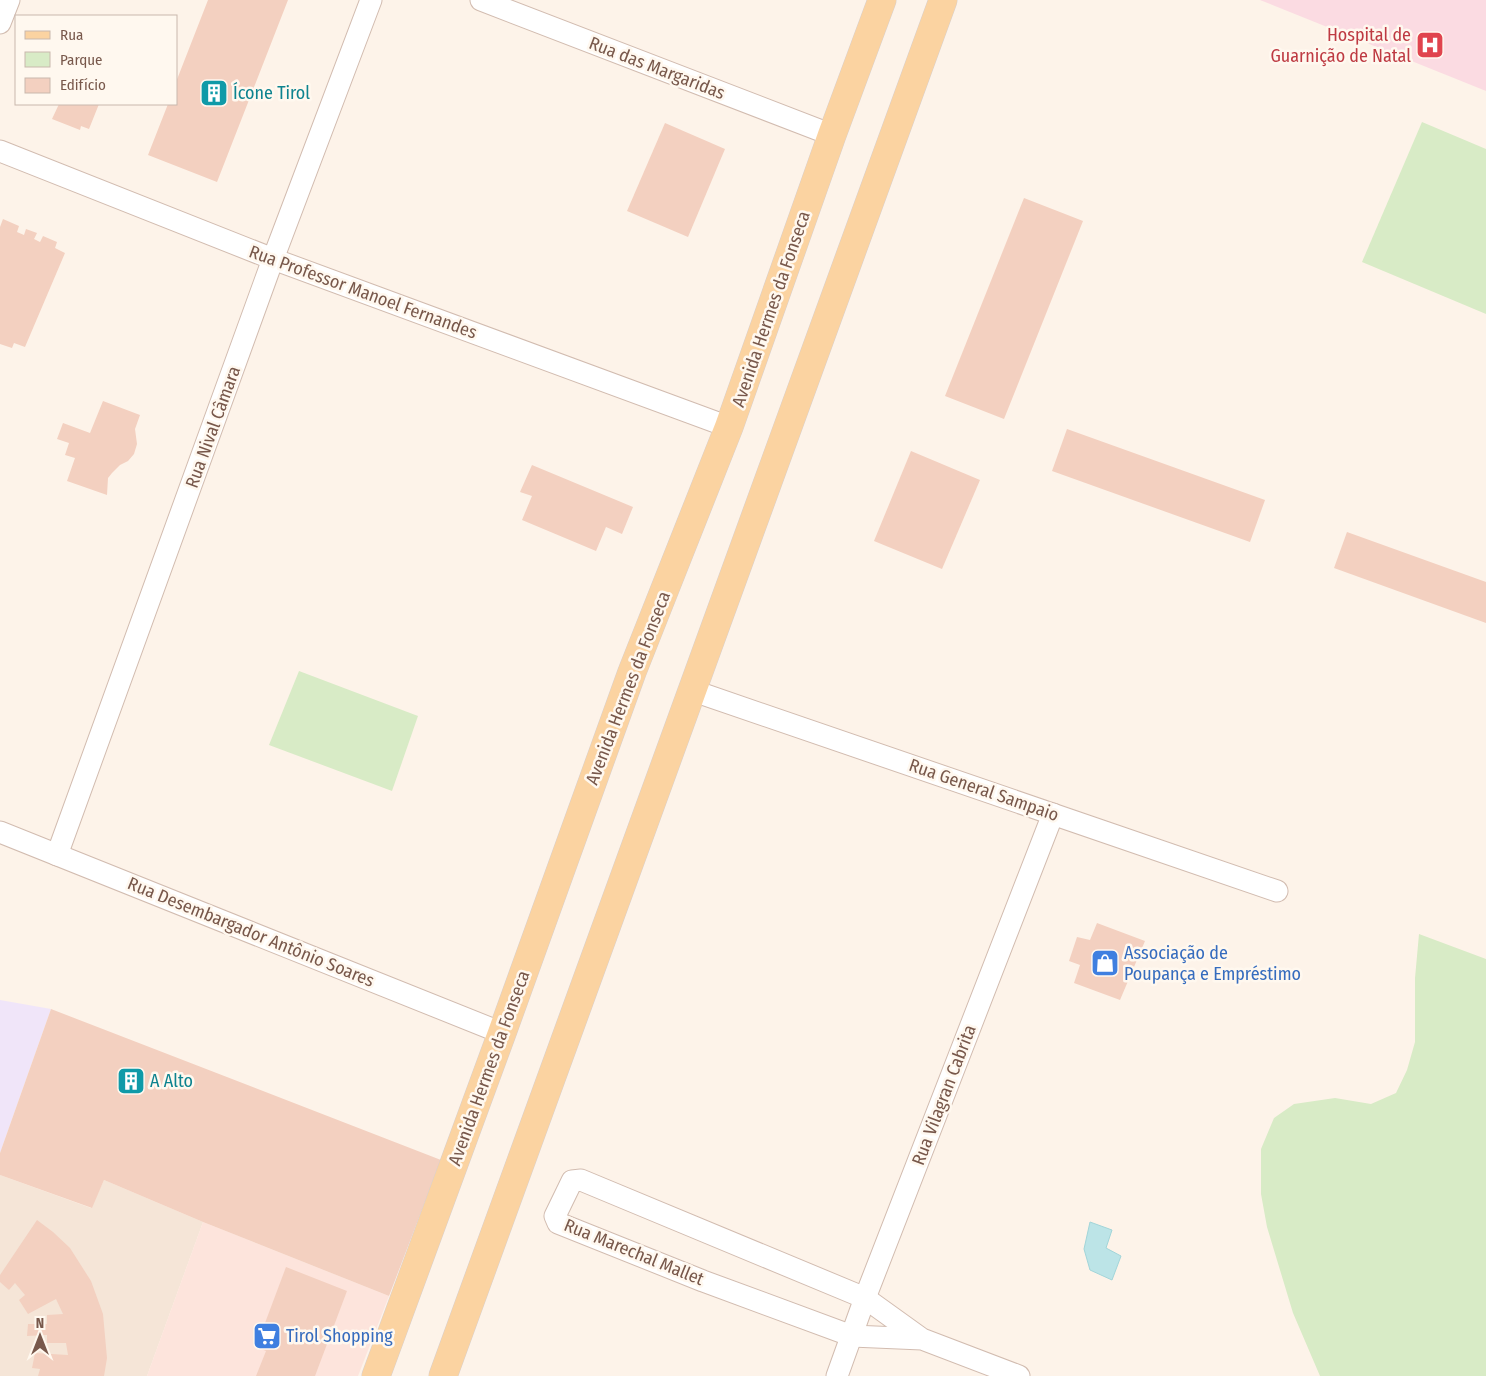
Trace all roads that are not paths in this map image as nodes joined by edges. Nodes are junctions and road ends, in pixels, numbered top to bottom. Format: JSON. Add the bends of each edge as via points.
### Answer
{"nodes":[{"id":1,"x":8,"y":0,"type":"edge"},
{"id":2,"x":371,"y":0,"type":"edge"},
{"id":3,"x":482,"y":0,"type":"edge"},
{"id":4,"x":882,"y":0,"type":"edge"},
{"id":5,"x":943,"y":0,"type":"edge"},
{"id":6,"x":0,"y":23,"type":"edge"},
{"id":7,"x":832,"y":135,"type":"junction"},
{"id":8,"x":0,"y":151,"type":"edge"},
{"id":9,"x":273,"y":259,"type":"junction"},
{"id":10,"x":729,"y":427,"type":"junction"},
{"id":11,"x":691,"y":690,"type":"junction"},
{"id":12,"x":1052,"y":814,"type":"junction"},
{"id":13,"x":0,"y":832,"type":"edge"},
{"id":14,"x":57,"y":855,"type":"junction"},
{"id":15,"x":1277,"y":891,"type":"dead end"},
{"id":16,"x":502,"y":1033,"type":"junction"},
{"id":17,"x":865,"y":1298,"type":"junction"},
{"id":18,"x":852,"y":1336,"type":"junction"},
{"id":19,"x":922,"y":1339,"type":"junction"},
{"id":20,"x":376,"y":1376,"type":"edge"},
{"id":21,"x":442,"y":1376,"type":"edge"},
{"id":22,"x":837,"y":1376,"type":"edge"},
{"id":23,"x":1019,"y":1376,"type":"edge"}],
"edges":[{"from":1,"to":6,"type":"street"},
{"from":2,"to":9,"type":"street","name":"Rua Nival Câmara"},
{"from":3,"to":7,"type":"street","name":"Rua das Margaridas"},
{"from":4,"to":7,"type":"main road","name":"Avenida Hermes da Fonseca"},
{"from":5,"to":11,"type":"main road"},
{"from":7,"to":10,"type":"main road","name":"Avenida Hermes da Fonseca"},
{"from":8,"to":9,"type":"street","name":"Rua Professor Manoel Fernandes"},
{"from":9,"to":10,"type":"street","name":"Rua Professor Manoel Fernandes"},
{"from":9,"to":14,"type":"street","name":"Rua Nival Câmara"},
{"from":10,"to":16,"type":"main road","name":"Avenida Hermes da Fonseca","via":[[632,672]]},
{"from":11,"to":12,"type":"street","name":"Rua General Sampaio"},
{"from":11,"to":21,"type":"main road"},
{"from":12,"to":15,"type":"street","name":"Rua General Sampaio"},
{"from":12,"to":17,"type":"street","name":"Rua Vilagran Cabrita"},
{"from":13,"to":14,"type":"street","name":"Rua Desembargador Antônio Soares"},
{"from":14,"to":16,"type":"street","name":"Rua Desembargador Antônio Soares"},
{"from":16,"to":20,"type":"main road","name":"Avenida Hermes da Fonseca"},
{"from":17,"to":18,"type":"street","name":"Rua Vilagran Cabrita"},
{"from":17,"to":18,"type":"street","name":"Rua Marechal Mallet","via":[[581,1180],[572,1181],[555,1216],[558,1223],[567,1227]]},
{"from":17,"to":19,"type":"street","name":"Rua Marechal Mallet"},
{"from":18,"to":19,"type":"street","name":"Rua Marechal Mallet"},
{"from":18,"to":22,"type":"street","name":"Rua Vilagran Cabrita"},
{"from":19,"to":23,"type":"street","name":"Rua Marechal Mallet"}]}
